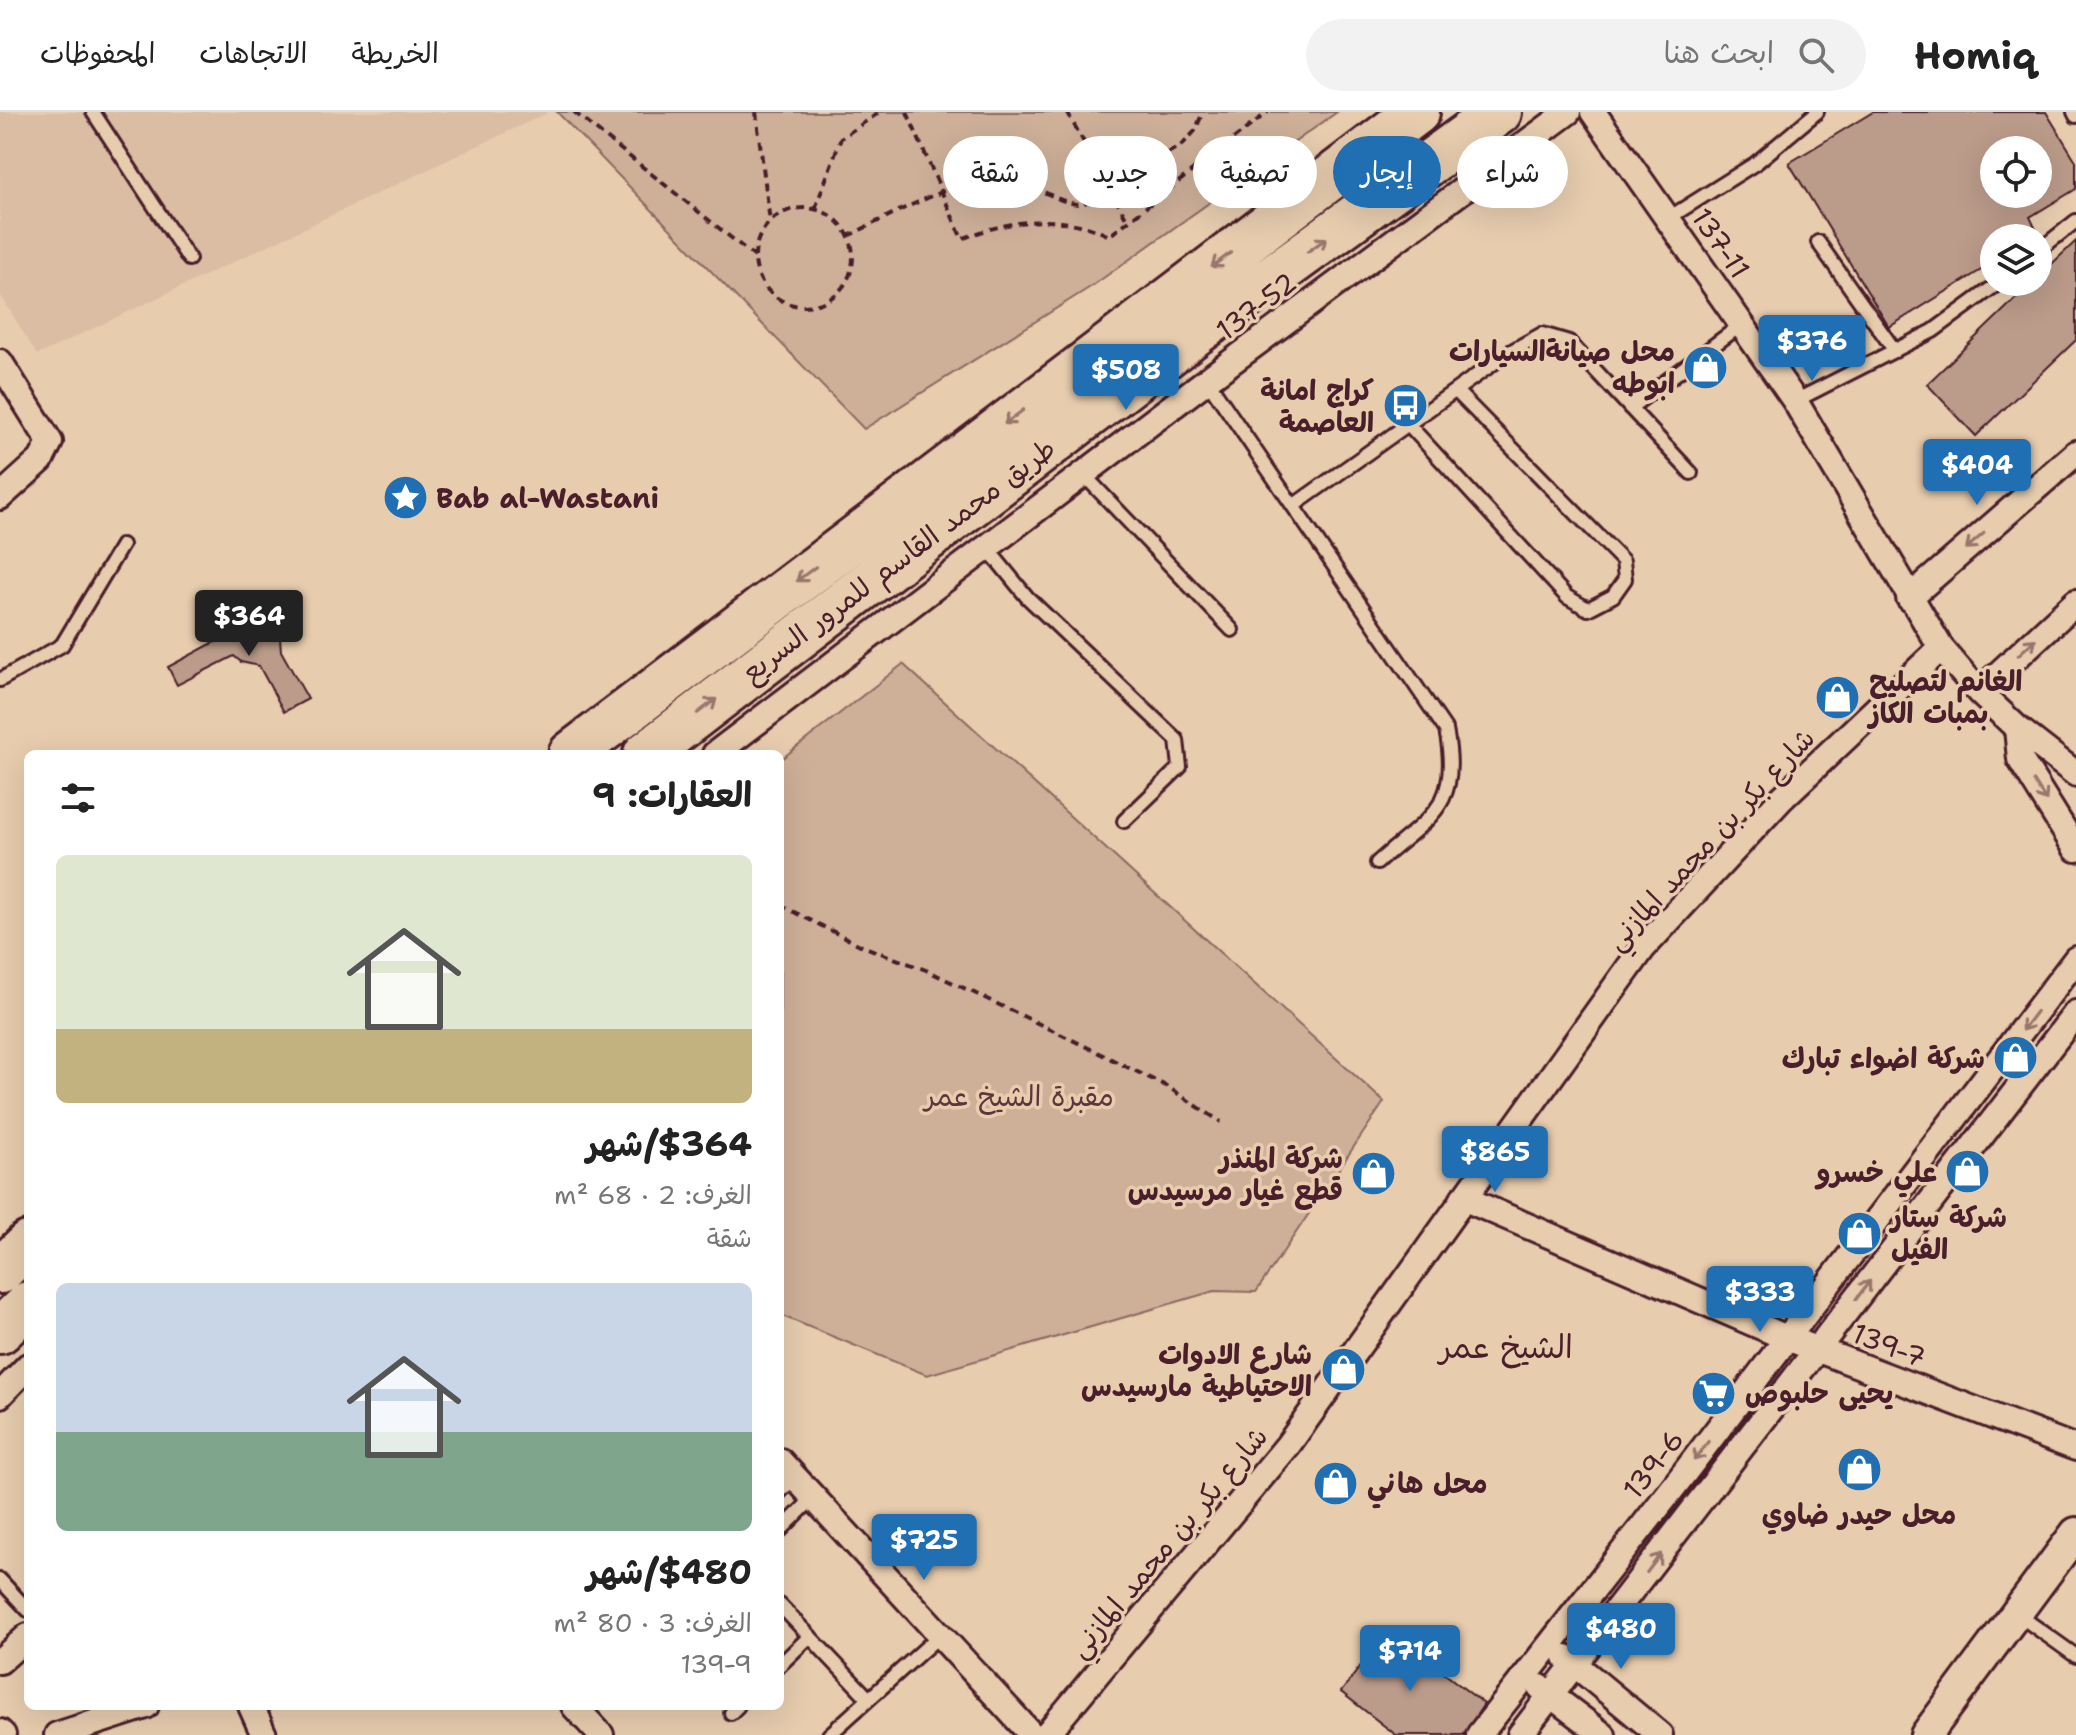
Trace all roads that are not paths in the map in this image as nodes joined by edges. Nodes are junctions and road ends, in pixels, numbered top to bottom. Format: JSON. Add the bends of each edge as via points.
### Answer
{"nodes":[{"id":1,"x":93,"y":112,"type":"edge"},
{"id":2,"x":1417,"y":112,"type":"edge"},
{"id":3,"x":1499,"y":112,"type":"edge"},
{"id":4,"x":1568,"y":112,"type":"edge"},
{"id":5,"x":1593,"y":112,"type":"edge"},
{"id":6,"x":1817,"y":112,"type":"edge"},
{"id":7,"x":1667,"y":219,"type":"junction"},
{"id":8,"x":2076,"y":221,"type":"edge"},
{"id":9,"x":2052,"y":240,"type":"edge"},
{"id":10,"x":1818,"y":242,"type":"dead end"},
{"id":11,"x":189,"y":259,"type":"dead end"},
{"id":12,"x":1982,"y":296,"type":"edge"},
{"id":13,"x":1741,"y":325,"type":"junction"},
{"id":14,"x":1895,"y":351,"type":"junction"},
{"id":15,"x":0,"y":362,"type":"edge"},
{"id":16,"x":1207,"y":380,"type":"junction"},
{"id":17,"x":1456,"y":391,"type":"junction"},
{"id":18,"x":1795,"y":401,"type":"junction"},
{"id":19,"x":1630,"y":408,"type":"junction"},
{"id":20,"x":1408,"y":424,"type":"junction"},
{"id":21,"x":2076,"y":453,"type":"edge"},
{"id":22,"x":1691,"y":473,"type":"dead end"},
{"id":23,"x":1084,"y":475,"type":"junction"},
{"id":24,"x":0,"y":497,"type":"edge"},
{"id":25,"x":1293,"y":506,"type":"junction"},
{"id":26,"x":122,"y":545,"type":"dead end"},
{"id":27,"x":987,"y":548,"type":"junction"},
{"id":28,"x":1909,"y":598,"type":"junction"},
{"id":29,"x":2076,"y":602,"type":"edge"},
{"id":30,"x":1232,"y":630,"type":"dead end"},
{"id":31,"x":1941,"y":648,"type":"junction"},
{"id":32,"x":0,"y":680,"type":"edge"},
{"id":33,"x":1979,"y":692,"type":"junction"},
{"id":34,"x":2017,"y":728,"type":"junction"},
{"id":35,"x":576,"y":750,"type":"edge"},
{"id":36,"x":651,"y":750,"type":"edge"},
{"id":37,"x":720,"y":750,"type":"edge"},
{"id":38,"x":2076,"y":774,"type":"edge"},
{"id":39,"x":1124,"y":821,"type":"dead end"},
{"id":40,"x":2076,"y":849,"type":"edge"},
{"id":41,"x":1377,"y":863,"type":"dead end"},
{"id":42,"x":2076,"y":959,"type":"edge"},
{"id":43,"x":2076,"y":1013,"type":"edge"},
{"id":44,"x":1463,"y":1198,"type":"junction"},
{"id":45,"x":24,"y":1248,"type":"edge"},
{"id":46,"x":0,"y":1271,"type":"edge"},
{"id":47,"x":24,"y":1308,"type":"edge"},
{"id":48,"x":0,"y":1331,"type":"edge"},
{"id":49,"x":1787,"y":1338,"type":"junction"},
{"id":50,"x":1817,"y":1351,"type":"junction"},
{"id":51,"x":24,"y":1370,"type":"edge"},
{"id":52,"x":0,"y":1395,"type":"edge"},
{"id":53,"x":2076,"y":1448,"type":"edge"},
{"id":54,"x":785,"y":1477,"type":"edge"},
{"id":55,"x":814,"y":1497,"type":"junction"},
{"id":56,"x":784,"y":1527,"type":"edge"},
{"id":57,"x":2076,"y":1533,"type":"edge"},
{"id":58,"x":0,"y":1580,"type":"edge"},
{"id":59,"x":24,"y":1606,"type":"edge"},
{"id":60,"x":784,"y":1609,"type":"edge"},
{"id":61,"x":2016,"y":1613,"type":"junction"},
{"id":62,"x":940,"y":1635,"type":"junction"},
{"id":63,"x":810,"y":1636,"type":"junction"},
{"id":64,"x":24,"y":1640,"type":"edge"},
{"id":65,"x":1551,"y":1645,"type":"junction"},
{"id":66,"x":2076,"y":1656,"type":"edge"},
{"id":67,"x":0,"y":1661,"type":"edge"},
{"id":68,"x":784,"y":1661,"type":"edge"},
{"id":69,"x":1576,"y":1665,"type":"junction"},
{"id":70,"x":1526,"y":1675,"type":"junction"},
{"id":71,"x":1551,"y":1696,"type":"junction"},
{"id":72,"x":869,"y":1699,"type":"junction"},
{"id":73,"x":253,"y":1710,"type":"edge"},
{"id":74,"x":578,"y":1710,"type":"edge"},
{"id":75,"x":135,"y":1718,"type":"edge"},
{"id":76,"x":57,"y":1735,"type":"edge"},
{"id":77,"x":264,"y":1735,"type":"edge"},
{"id":78,"x":601,"y":1735,"type":"edge"},
{"id":79,"x":829,"y":1735,"type":"edge"},
{"id":80,"x":1032,"y":1735,"type":"edge"},
{"id":81,"x":1046,"y":1735,"type":"edge"},
{"id":82,"x":1479,"y":1735,"type":"edge"},
{"id":83,"x":1520,"y":1735,"type":"edge"},
{"id":84,"x":1603,"y":1735,"type":"edge"},
{"id":85,"x":1660,"y":1735,"type":"edge"},
{"id":86,"x":1926,"y":1735,"type":"edge"}],
"edges":[{"from":1,"to":11,"type":"lane"},
{"from":2,"to":35,"type":"highway","name":"طريق محمد القاسم للمرور السريع","one_way":true},
{"from":36,"to":3,"type":"highway","name":"طريق محمد القاسم للمرور السريع","one_way":true,"via":[[1184,341]]},
{"from":4,"to":16,"type":"street","name":"137-52"},
{"from":5,"to":7,"type":"street","name":"137-11"},
{"from":6,"to":7,"type":"lane","via":[[1756,163]]},
{"from":7,"to":13,"type":"street","name":"137-11"},
{"from":8,"to":9,"type":"lane"},
{"from":10,"to":14,"type":"lane"},
{"from":12,"to":14,"type":"lane"},
{"from":13,"to":18,"type":"street","name":"137-11"},
{"from":13,"to":19,"type":"lane"},
{"from":14,"to":18,"type":"lane"},
{"from":15,"to":24,"type":"street","via":[[50,442],[41,460]]},
{"from":16,"to":23,"type":"street","name":"137-52"},
{"from":16,"to":25,"type":"lane"},
{"from":17,"to":19,"type":"lane","via":[[1542,334],[1569,342]]},
{"from":17,"to":20,"type":"lane"},
{"from":17,"to":20,"type":"lane","via":[[1623,561],[1625,579],[1613,596],[1588,609],[1567,597]]},
{"from":18,"to":28,"type":"street","name":"137-11"},
{"from":19,"to":22,"type":"lane"},
{"from":20,"to":25,"type":"lane"},
{"from":21,"to":28,"type":"street","one_way":true},
{"from":23,"to":27,"type":"street","name":"137-52"},
{"from":23,"to":30,"type":"lane"},
{"from":25,"to":41,"type":"lane","via":[[1446,730],[1453,765],[1443,803]]},
{"from":26,"to":32,"type":"lane","via":[[62,645]]},
{"from":27,"to":37,"type":"street","name":"137-52"},
{"from":27,"to":39,"type":"lane","via":[[1027,597],[1177,740],[1180,767]]},
{"from":28,"to":31,"type":"street","name":"137-11"},
{"from":33,"to":29,"type":"street","one_way":true},
{"from":31,"to":33,"type":"street","name":"137-11"},
{"from":31,"to":44,"type":"street","name":"شارع بكر بن محمد المازني","via":[[1782,798],[1643,948]]},
{"from":33,"to":34,"type":"street","name":"137-11"},
{"from":34,"to":38,"type":"street","name":"137-11"},
{"from":34,"to":40,"type":"street","one_way":true,"via":[[2020,759]]},
{"from":42,"to":49,"type":"street","name":"139-6","one_way":true},
{"from":50,"to":43,"type":"street","one_way":true},
{"from":44,"to":49,"type":"street","name":"139-7"},
{"from":44,"to":81,"type":"street","name":"شارع بكر بن محمد المازني","via":[[1288,1445]]},
{"from":45,"to":46,"type":"highway"},
{"from":47,"to":48,"type":"highway"},
{"from":49,"to":50,"type":"street","name":"139-7"},
{"from":49,"to":65,"type":"street","name":"139-6","one_way":true},
{"from":50,"to":53,"type":"street","name":"139-7"},
{"from":69,"to":50,"type":"street","one_way":true},
{"from":51,"to":52,"type":"street"},
{"from":54,"to":55,"type":"street"},
{"from":55,"to":56,"type":"lane"},
{"from":55,"to":62,"type":"street"},
{"from":57,"to":61,"type":"street"},
{"from":58,"to":59,"type":"lane"},
{"from":60,"to":63,"type":"lane"},
{"from":61,"to":66,"type":"lane"},
{"from":61,"to":86,"type":"street"},
{"from":62,"to":72,"type":"lane"},
{"from":62,"to":80,"type":"street"},
{"from":63,"to":68,"type":"lane"},
{"from":63,"to":72,"type":"lane"},
{"from":64,"to":67,"type":"street"},
{"from":65,"to":69,"type":"street"},
{"from":65,"to":70,"type":"street","name":"139-6"},
{"from":69,"to":71,"type":"street"},
{"from":69,"to":85,"type":"street"},
{"from":70,"to":71,"type":"street"},
{"from":70,"to":82,"type":"street","name":"139-6"},
{"from":71,"to":83,"type":"street"},
{"from":71,"to":84,"type":"street"},
{"from":72,"to":79,"type":"lane"},
{"from":73,"to":77,"type":"street"},
{"from":74,"to":78,"type":"street"},
{"from":75,"to":76,"type":"street"}]}
